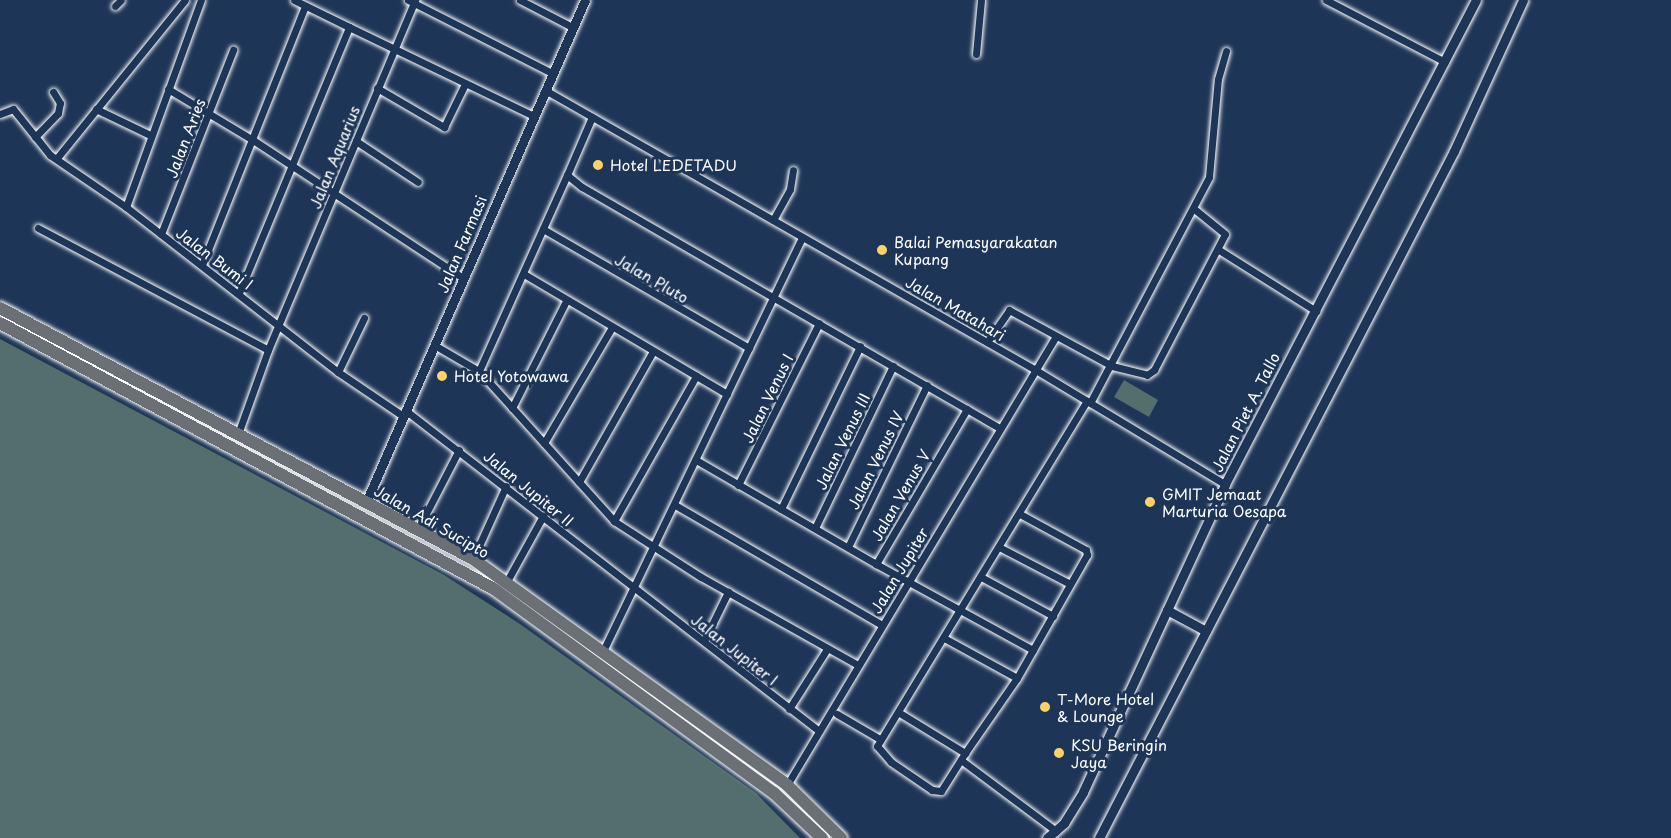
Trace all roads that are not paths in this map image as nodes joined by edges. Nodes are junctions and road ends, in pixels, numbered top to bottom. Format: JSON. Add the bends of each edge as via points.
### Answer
{"nodes":[{"id":1,"x":121,"y":0,"type":"edge"},
{"id":2,"x":185,"y":0,"type":"edge"},
{"id":3,"x":201,"y":0,"type":"edge"},
{"id":4,"x":294,"y":0,"type":"edge"},
{"id":5,"x":520,"y":0,"type":"edge"},
{"id":6,"x":585,"y":0,"type":"edge"},
{"id":7,"x":981,"y":0,"type":"edge"},
{"id":8,"x":1326,"y":0,"type":"edge"},
{"id":9,"x":1476,"y":0,"type":"edge"},
{"id":10,"x":1523,"y":0,"type":"edge"},
{"id":11,"x":412,"y":1,"type":"edge"},
{"id":12,"x":1336,"y":2,"type":"edge"},
{"id":13,"x":115,"y":6,"type":"dead end"},
{"id":14,"x":305,"y":6,"type":"junction"},
{"id":15,"x":349,"y":27,"type":"junction"},
{"id":16,"x":572,"y":27,"type":"junction"},
{"id":17,"x":393,"y":49,"type":"junction"},
{"id":18,"x":233,"y":50,"type":"dead end"},
{"id":19,"x":1226,"y":51,"type":"dead end"},
{"id":20,"x":975,"y":54,"type":"dead end"},
{"id":21,"x":1445,"y":62,"type":"junction"},
{"id":22,"x":552,"y":73,"type":"junction"},
{"id":23,"x":465,"y":84,"type":"junction"},
{"id":24,"x":377,"y":88,"type":"junction"},
{"id":25,"x":168,"y":89,"type":"junction"},
{"id":26,"x":545,"y":90,"type":"junction"},
{"id":27,"x":53,"y":92,"type":"dead end"},
{"id":28,"x":96,"y":109,"type":"junction"},
{"id":29,"x":210,"y":113,"type":"junction"},
{"id":30,"x":0,"y":114,"type":"edge"},
{"id":31,"x":532,"y":115,"type":"junction"},
{"id":32,"x":592,"y":117,"type":"junction"},
{"id":33,"x":150,"y":135,"type":"junction"},
{"id":34,"x":35,"y":137,"type":"junction"},
{"id":35,"x":253,"y":140,"type":"junction"},
{"id":36,"x":356,"y":141,"type":"junction"},
{"id":37,"x":57,"y":158,"type":"junction"},
{"id":38,"x":291,"y":165,"type":"junction"},
{"id":39,"x":793,"y":170,"type":"dead end"},
{"id":40,"x":567,"y":175,"type":"junction"},
{"id":41,"x":418,"y":182,"type":"dead end"},
{"id":42,"x":334,"y":195,"type":"junction"},
{"id":43,"x":126,"y":207,"type":"junction"},
{"id":44,"x":1194,"y":209,"type":"junction"},
{"id":45,"x":773,"y":220,"type":"junction"},
{"id":46,"x":38,"y":228,"type":"dead end"},
{"id":47,"x":543,"y":229,"type":"junction"},
{"id":48,"x":161,"y":234,"type":"junction"},
{"id":49,"x":802,"y":237,"type":"junction"},
{"id":50,"x":1219,"y":250,"type":"junction"},
{"id":51,"x":202,"y":266,"type":"junction"},
{"id":52,"x":524,"y":274,"type":"junction"},
{"id":53,"x":462,"y":278,"type":"junction"},
{"id":54,"x":239,"y":293,"type":"junction"},
{"id":55,"x":772,"y":296,"type":"junction"},
{"id":56,"x":566,"y":301,"type":"junction"},
{"id":57,"x":0,"y":308,"type":"edge"},
{"id":58,"x":1316,"y":311,"type":"junction"},
{"id":59,"x":364,"y":318,"type":"dead end"},
{"id":60,"x":0,"y":323,"type":"edge"},
{"id":61,"x":819,"y":323,"type":"junction"},
{"id":62,"x":279,"y":324,"type":"junction"},
{"id":63,"x":611,"y":329,"type":"junction"},
{"id":64,"x":1056,"y":336,"type":"junction"},
{"id":65,"x":987,"y":342,"type":"junction"},
{"id":66,"x":436,"y":346,"type":"junction"},
{"id":67,"x":860,"y":346,"type":"junction"},
{"id":68,"x":749,"y":348,"type":"junction"},
{"id":69,"x":268,"y":350,"type":"junction"},
{"id":70,"x":652,"y":352,"type":"junction"},
{"id":71,"x":69,"y":353,"type":"junction"},
{"id":72,"x":893,"y":366,"type":"junction"},
{"id":73,"x":1112,"y":366,"type":"junction"},
{"id":74,"x":1034,"y":369,"type":"junction"},
{"id":75,"x":479,"y":371,"type":"junction"},
{"id":76,"x":338,"y":372,"type":"junction"},
{"id":77,"x":696,"y":376,"type":"junction"},
{"id":78,"x":927,"y":385,"type":"junction"},
{"id":79,"x":727,"y":394,"type":"junction"},
{"id":80,"x":1089,"y":402,"type":"junction"},
{"id":81,"x":512,"y":408,"type":"junction"},
{"id":82,"x":967,"y":409,"type":"junction"},
{"id":83,"x":404,"y":413,"type":"junction"},
{"id":84,"x":999,"y":428,"type":"junction"},
{"id":85,"x":238,"y":435,"type":"junction"},
{"id":86,"x":544,"y":443,"type":"junction"},
{"id":87,"x":459,"y":450,"type":"junction"},
{"id":88,"x":696,"y":460,"type":"junction"},
{"id":89,"x":579,"y":482,"type":"junction"},
{"id":90,"x":1225,"y":484,"type":"junction"},
{"id":91,"x":738,"y":485,"type":"junction"},
{"id":92,"x":506,"y":486,"type":"junction"},
{"id":93,"x":367,"y":500,"type":"junction"},
{"id":94,"x":675,"y":505,"type":"junction"},
{"id":95,"x":781,"y":508,"type":"junction"},
{"id":96,"x":1020,"y":514,"type":"junction"},
{"id":97,"x":543,"y":516,"type":"junction"},
{"id":98,"x":614,"y":520,"type":"junction"},
{"id":99,"x":815,"y":528,"type":"junction"},
{"id":100,"x":418,"y":529,"type":"junction"},
{"id":101,"x":848,"y":547,"type":"junction"},
{"id":102,"x":999,"y":547,"type":"junction"},
{"id":103,"x":654,"y":548,"type":"junction"},
{"id":104,"x":473,"y":559,"type":"junction"},
{"id":105,"x":876,"y":564,"type":"junction"},
{"id":106,"x":981,"y":577,"type":"junction"},
{"id":107,"x":908,"y":581,"type":"junction"},
{"id":108,"x":506,"y":583,"type":"junction"},
{"id":109,"x":1070,"y":584,"type":"junction"},
{"id":110,"x":634,"y":589,"type":"junction"},
{"id":111,"x":728,"y":592,"type":"junction"},
{"id":112,"x":960,"y":610,"type":"junction"},
{"id":113,"x":1167,"y":610,"type":"junction"},
{"id":114,"x":1053,"y":616,"type":"junction"},
{"id":115,"x":882,"y":625,"type":"junction"},
{"id":116,"x":569,"y":627,"type":"junction"},
{"id":117,"x":1206,"y":631,"type":"junction"},
{"id":118,"x":944,"y":638,"type":"junction"},
{"id":119,"x":563,"y":639,"type":"junction"},
{"id":120,"x":704,"y":640,"type":"junction"},
{"id":121,"x":827,"y":649,"type":"junction"},
{"id":122,"x":1034,"y":650,"type":"junction"},
{"id":123,"x":603,"y":651,"type":"junction"},
{"id":124,"x":858,"y":666,"type":"junction"},
{"id":125,"x":1017,"y":678,"type":"junction"},
{"id":126,"x":789,"y":709,"type":"junction"},
{"id":127,"x":898,"y":712,"type":"junction"},
{"id":128,"x":837,"y":714,"type":"dead end"},
{"id":129,"x":819,"y":731,"type":"junction"},
{"id":130,"x":880,"y":740,"type":"junction"},
{"id":131,"x":963,"y":757,"type":"junction"},
{"id":132,"x":787,"y":785,"type":"junction"},
{"id":133,"x":1056,"y":831,"type":"junction"},
{"id":134,"x":822,"y":838,"type":"edge"},
{"id":135,"x":841,"y":838,"type":"edge"},
{"id":136,"x":1047,"y":838,"type":"edge"},
{"id":137,"x":1099,"y":838,"type":"edge"}],
"edges":[{"from":1,"to":13,"type":"street"},
{"from":2,"to":28,"type":"street"},
{"from":3,"to":25,"type":"street"},
{"from":4,"to":14,"type":"street"},
{"from":5,"to":16,"type":"street"},
{"from":6,"to":16,"type":"main road","name":"Jalan Farmasi"},
{"from":7,"to":20,"type":"street"},
{"from":8,"to":12,"type":"street"},
{"from":9,"to":21,"type":"main road","name":"Jalan Piet A. Tallo"},
{"from":10,"to":117,"type":"main road","via":[[1454,151]]},
{"from":11,"to":17,"type":"street","name":"Jalan Aquarius"},
{"from":11,"to":22,"type":"street"},
{"from":12,"to":21,"type":"street"},
{"from":14,"to":15,"type":"street"},
{"from":14,"to":35,"type":"street"},
{"from":15,"to":17,"type":"street"},
{"from":15,"to":38,"type":"street"},
{"from":16,"to":22,"type":"main road","name":"Jalan Farmasi"},
{"from":17,"to":23,"type":"street"},
{"from":17,"to":24,"type":"street","name":"Jalan Aquarius"},
{"from":18,"to":29,"type":"street","name":"Jalan Aries"},
{"from":19,"to":44,"type":"street","via":[[1218,79],[1212,168]]},
{"from":21,"to":58,"type":"main road","name":"Jalan Piet A. Tallo"},
{"from":22,"to":26,"type":"main road","name":"Jalan Farmasi"},
{"from":23,"to":24,"type":"street","via":[[444,127]]},
{"from":23,"to":31,"type":"street"},
{"from":24,"to":36,"type":"street","name":"Jalan Aquarius"},
{"from":25,"to":29,"type":"street"},
{"from":25,"to":33,"type":"street"},
{"from":26,"to":31,"type":"main road","name":"Jalan Farmasi"},
{"from":26,"to":32,"type":"street","name":"Jalan Matahari"},
{"from":27,"to":34,"type":"street","via":[[60,103],[58,113]]},
{"from":28,"to":33,"type":"street"},
{"from":28,"to":37,"type":"street"},
{"from":29,"to":35,"type":"street"},
{"from":29,"to":48,"type":"street","name":"Jalan Aries"},
{"from":30,"to":34,"type":"street","name":"Jalan Bumi I","via":[[10,108]]},
{"from":31,"to":53,"type":"main road","name":"Jalan Farmasi"},
{"from":32,"to":40,"type":"street"},
{"from":32,"to":45,"type":"street","name":"Jalan Matahari"},
{"from":33,"to":43,"type":"street"},
{"from":34,"to":37,"type":"street","name":"Jalan Bumi I"},
{"from":35,"to":38,"type":"street"},
{"from":35,"to":51,"type":"street"},
{"from":36,"to":41,"type":"street"},
{"from":36,"to":42,"type":"street","name":"Jalan Aquarius"},
{"from":37,"to":43,"type":"street","name":"Jalan Bumi I"},
{"from":38,"to":42,"type":"street"},
{"from":38,"to":54,"type":"street"},
{"from":39,"to":45,"type":"street","via":[[790,189]]},
{"from":40,"to":47,"type":"street"},
{"from":40,"to":55,"type":"street"},
{"from":42,"to":53,"type":"street"},
{"from":42,"to":62,"type":"street","name":"Jalan Aquarius"},
{"from":43,"to":48,"type":"street","name":"Jalan Bumi I"},
{"from":44,"to":50,"type":"street","via":[[1225,231]]},
{"from":44,"to":73,"type":"street"},
{"from":45,"to":49,"type":"street","name":"Jalan Matahari"},
{"from":46,"to":69,"type":"street"},
{"from":47,"to":52,"type":"street"},
{"from":47,"to":68,"type":"street","name":"Jalan Pluto"},
{"from":48,"to":51,"type":"street","name":"Jalan Bumi I"},
{"from":49,"to":55,"type":"street"},
{"from":49,"to":65,"type":"street","name":"Jalan Matahari"},
{"from":50,"to":58,"type":"street"},
{"from":50,"to":73,"type":"street","via":[[1154,370],[1143,376]]},
{"from":51,"to":54,"type":"street","name":"Jalan Bumi I"},
{"from":52,"to":56,"type":"street"},
{"from":52,"to":75,"type":"street"},
{"from":53,"to":66,"type":"main road","name":"Jalan Farmasi"},
{"from":54,"to":62,"type":"street","name":"Jalan Bumi I"},
{"from":55,"to":61,"type":"street"},
{"from":55,"to":68,"type":"street"},
{"from":56,"to":63,"type":"street"},
{"from":56,"to":81,"type":"street"},
{"from":57,"to":71,"type":"highway","name":"Jalan Adi Sucipto"},
{"from":58,"to":90,"type":"main road","name":"Jalan Piet A. Tallo"},
{"from":59,"to":76,"type":"street"},
{"from":60,"to":71,"type":"highway","name":"Jalan Adi Sucipto"},
{"from":61,"to":67,"type":"street"},
{"from":61,"to":91,"type":"street","name":"Jalan Venus I"},
{"from":62,"to":69,"type":"street","name":"Jalan Aquarius"},
{"from":62,"to":76,"type":"street","name":"Jalan Bumi I"},
{"from":63,"to":70,"type":"street"},
{"from":63,"to":86,"type":"street"},
{"from":64,"to":65,"type":"street","via":[[1006,310]]},
{"from":64,"to":73,"type":"street"},
{"from":64,"to":74,"type":"street","name":"Jalan Jupiter"},
{"from":65,"to":74,"type":"street","name":"Jalan Matahari"},
{"from":66,"to":75,"type":"street"},
{"from":66,"to":83,"type":"main road","name":"Jalan Farmasi"},
{"from":67,"to":72,"type":"street"},
{"from":67,"to":95,"type":"street"},
{"from":68,"to":79,"type":"street"},
{"from":69,"to":85,"type":"street","name":"Jalan Aquarius"},
{"from":70,"to":77,"type":"street"},
{"from":70,"to":89,"type":"street"},
{"from":71,"to":85,"type":"highway","name":"Jalan Adi Sucipto"},
{"from":71,"to":119,"type":"highway","name":"Jalan Adi Sucipto","via":[[460,568]]},
{"from":72,"to":78,"type":"street"},
{"from":72,"to":99,"type":"street","name":"Jalan Venus III"},
{"from":73,"to":80,"type":"street"},
{"from":74,"to":80,"type":"street","name":"Jalan Matahari"},
{"from":74,"to":84,"type":"street","name":"Jalan Jupiter"},
{"from":75,"to":81,"type":"street"},
{"from":76,"to":83,"type":"street","name":"Jalan Bumi I"},
{"from":77,"to":79,"type":"street"},
{"from":77,"to":98,"type":"street"},
{"from":78,"to":82,"type":"street"},
{"from":78,"to":101,"type":"street","name":"Jalan Venus IV"},
{"from":79,"to":88,"type":"street"},
{"from":80,"to":90,"type":"street","name":"Jalan Matahari"},
{"from":80,"to":96,"type":"street"},
{"from":81,"to":86,"type":"street"},
{"from":82,"to":84,"type":"street"},
{"from":82,"to":105,"type":"street","name":"Jalan Venus V"},
{"from":83,"to":87,"type":"street","name":"Jalan Jupiter II"},
{"from":83,"to":93,"type":"main road","name":"Jalan Farmasi"},
{"from":84,"to":107,"type":"street","name":"Jalan Jupiter"},
{"from":85,"to":93,"type":"highway","name":"Jalan Adi Sucipto"},
{"from":86,"to":89,"type":"street"},
{"from":87,"to":92,"type":"street","name":"Jalan Jupiter II"},
{"from":87,"to":100,"type":"street"},
{"from":88,"to":91,"type":"street"},
{"from":88,"to":94,"type":"street"},
{"from":89,"to":98,"type":"street"},
{"from":90,"to":113,"type":"main road","name":"Jalan Piet A. Tallo"},
{"from":91,"to":95,"type":"street"},
{"from":92,"to":97,"type":"street","name":"Jalan Jupiter II"},
{"from":92,"to":104,"type":"street"},
{"from":93,"to":100,"type":"highway","name":"Jalan Adi Sucipto"},
{"from":94,"to":103,"type":"street"},
{"from":94,"to":115,"type":"street"},
{"from":95,"to":99,"type":"street"},
{"from":96,"to":102,"type":"street"},
{"from":96,"to":109,"type":"street","via":[[1086,550]]},
{"from":97,"to":108,"type":"street"},
{"from":97,"to":110,"type":"street","name":"Jalan Jupiter II"},
{"from":98,"to":103,"type":"street"},
{"from":99,"to":101,"type":"street"},
{"from":100,"to":104,"type":"highway","name":"Jalan Adi Sucipto"},
{"from":101,"to":105,"type":"street"},
{"from":102,"to":106,"type":"street"},
{"from":102,"to":109,"type":"street"},
{"from":103,"to":110,"type":"street"},
{"from":103,"to":111,"type":"street"},
{"from":104,"to":108,"type":"highway","name":"Jalan Adi Sucipto"},
{"from":105,"to":107,"type":"street","name":"Jalan Venus V"},
{"from":106,"to":112,"type":"street"},
{"from":106,"to":114,"type":"street"},
{"from":107,"to":112,"type":"street","name":"Jalan Venus V"},
{"from":107,"to":115,"type":"street","name":"Jalan Jupiter"},
{"from":108,"to":116,"type":"highway","name":"Jalan Adi Sucipto"},
{"from":109,"to":114,"type":"street"},
{"from":110,"to":120,"type":"street","name":"Jalan Jupiter I"},
{"from":110,"to":123,"type":"street"},
{"from":111,"to":120,"type":"street"},
{"from":111,"to":121,"type":"street"},
{"from":112,"to":118,"type":"street"},
{"from":112,"to":122,"type":"street","name":"Jalan Venus V"},
{"from":113,"to":117,"type":"main road"},
{"from":113,"to":133,"type":"main road","name":"Jalan Piet A. Tallo","via":[[1083,792]]},
{"from":114,"to":122,"type":"street"},
{"from":115,"to":124,"type":"street","name":"Jalan Jupiter"},
{"from":116,"to":119,"type":"highway"},
{"from":116,"to":123,"type":"highway","name":"Jalan Adi Sucipto"},
{"from":117,"to":137,"type":"main road"},
{"from":118,"to":125,"type":"street"},
{"from":118,"to":127,"type":"street"},
{"from":119,"to":134,"type":"highway","name":"Jalan Adi Sucipto","via":[[774,793]]},
{"from":120,"to":126,"type":"street","name":"Jalan Jupiter I"},
{"from":121,"to":124,"type":"street"},
{"from":121,"to":126,"type":"street"},
{"from":122,"to":125,"type":"street"},
{"from":123,"to":132,"type":"highway","name":"Jalan Adi Sucipto"},
{"from":124,"to":129,"type":"street","name":"Jalan Jupiter"},
{"from":125,"to":131,"type":"street"},
{"from":126,"to":129,"type":"street","name":"Jalan Jupiter I"},
{"from":127,"to":130,"type":"street"},
{"from":127,"to":131,"type":"street"},
{"from":128,"to":130,"type":"street"},
{"from":129,"to":132,"type":"street","name":"Jalan Jupiter"},
{"from":130,"to":131,"type":"street","via":[[881,753],[938,792],[945,788]]},
{"from":131,"to":133,"type":"street"},
{"from":132,"to":135,"type":"highway","name":"Jalan Adi Sucipto"},
{"from":133,"to":136,"type":"main road","name":"Jalan Piet A. Tallo"}]}
